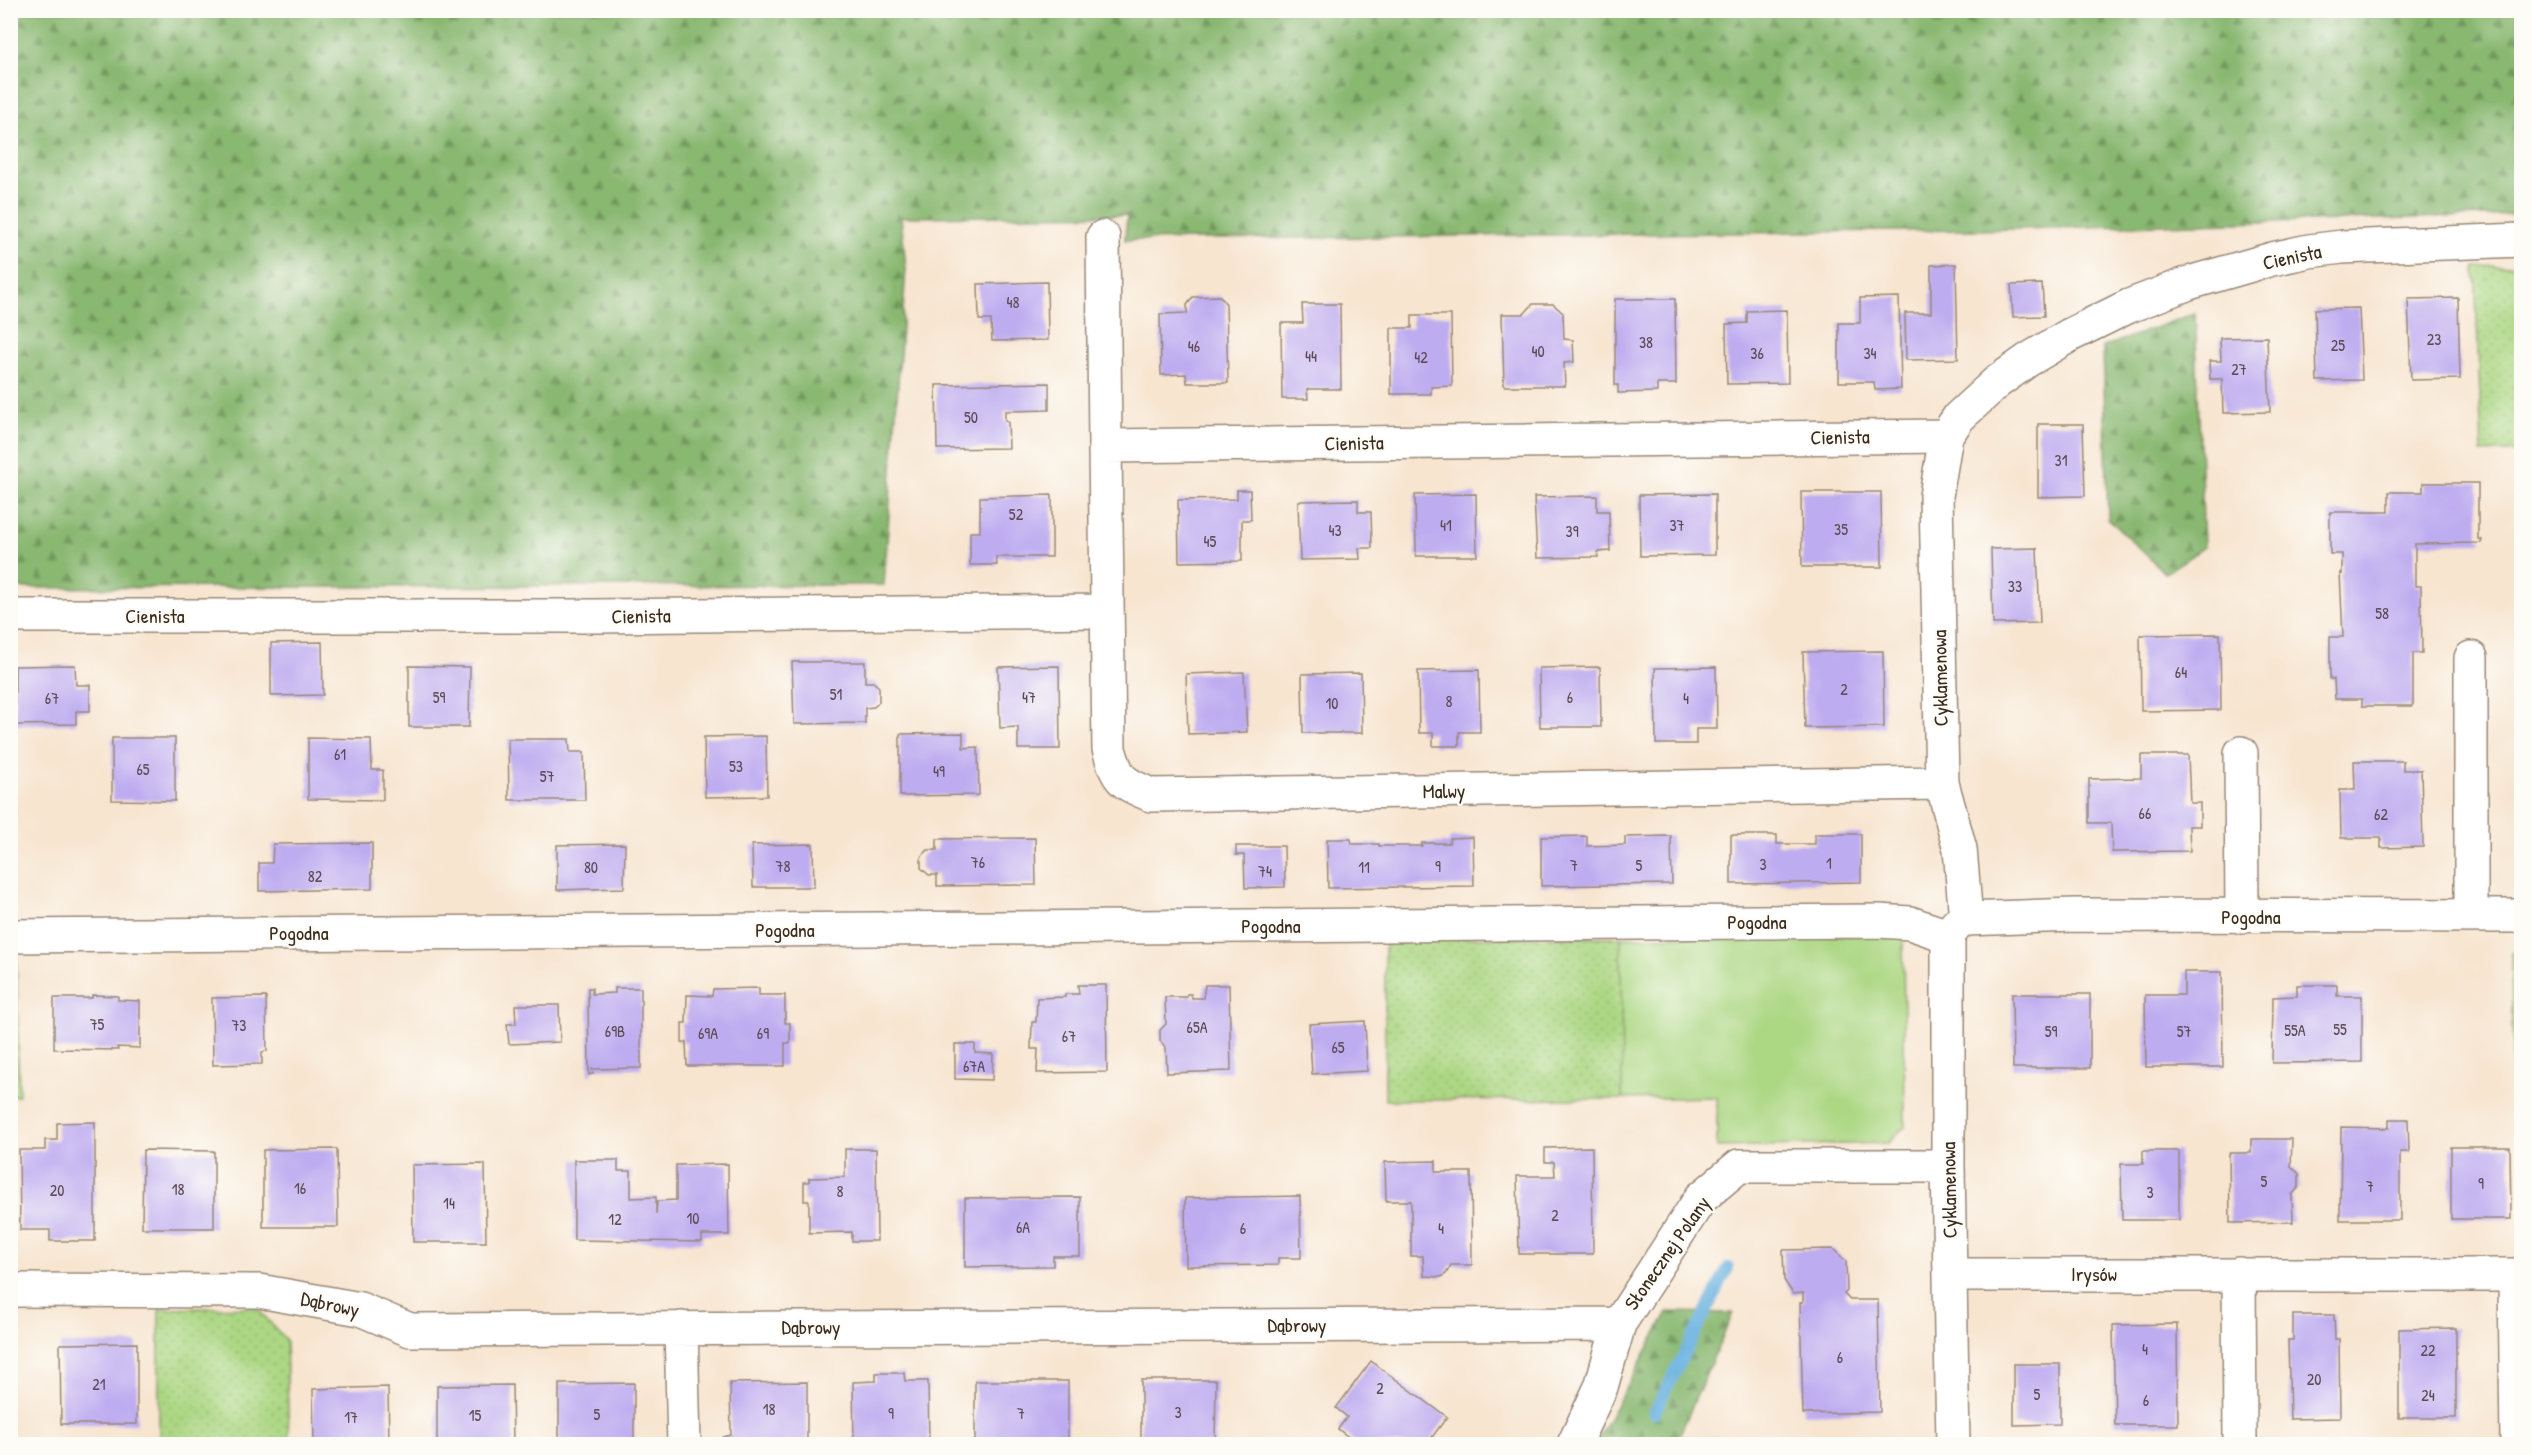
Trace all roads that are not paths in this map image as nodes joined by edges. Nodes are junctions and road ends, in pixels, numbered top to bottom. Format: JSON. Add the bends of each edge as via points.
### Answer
{"nodes":[{"id":1,"x":1103,"y":237,"type":"dead end"},
{"id":2,"x":2522,"y":240,"type":"edge"},
{"id":3,"x":1946,"y":436,"type":"junction"},
{"id":4,"x":1105,"y":446,"type":"junction"},
{"id":5,"x":1107,"y":611,"type":"junction"},
{"id":6,"x":10,"y":616,"type":"edge"},
{"id":7,"x":2471,"y":658,"type":"dead end"},
{"id":8,"x":2241,"y":753,"type":"dead end"},
{"id":9,"x":1942,"y":783,"type":"junction"},
{"id":10,"x":2471,"y":916,"type":"junction"},
{"id":11,"x":2522,"y":916,"type":"edge"},
{"id":12,"x":2242,"y":917,"type":"junction"},
{"id":13,"x":1957,"y":928,"type":"junction"},
{"id":14,"x":10,"y":936,"type":"edge"},
{"id":15,"x":1948,"y":1166,"type":"junction"},
{"id":16,"x":2239,"y":1274,"type":"junction"},
{"id":17,"x":1950,"y":1275,"type":"junction"},
{"id":18,"x":2518,"y":1275,"type":"edge"},
{"id":19,"x":10,"y":1290,"type":"edge"},
{"id":20,"x":1618,"y":1324,"type":"junction"},
{"id":21,"x":681,"y":1328,"type":"junction"},
{"id":22,"x":684,"y":1444,"type":"edge"},
{"id":23,"x":1574,"y":1444,"type":"edge"},
{"id":24,"x":1953,"y":1444,"type":"edge"},
{"id":25,"x":2240,"y":1444,"type":"edge"},
{"id":26,"x":2517,"y":1444,"type":"edge"}],
"edges":[{"from":1,"to":4,"type":"street"},
{"from":2,"to":3,"type":"street","name":"Cienista","via":[[2309,251],[2189,283],[2129,306],[2028,360],[1972,404]]},
{"from":3,"to":4,"type":"street","name":"Cienista"},
{"from":3,"to":9,"type":"street","name":"Cyklamenowa","via":[[1936,496]]},
{"from":4,"to":5,"type":"street"},
{"from":5,"to":6,"type":"street","name":"Cienista"},
{"from":5,"to":9,"type":"street","name":"Malwy","via":[[1109,749],[1116,774],[1128,785],[1151,795]]},
{"from":7,"to":10,"type":"street"},
{"from":8,"to":12,"type":"street"},
{"from":9,"to":13,"type":"street","name":"Cyklamenowa","via":[[1960,849]]},
{"from":10,"to":11,"type":"street","name":"Pogodna"},
{"from":10,"to":12,"type":"street","name":"Pogodna"},
{"from":12,"to":13,"type":"street","name":"Pogodna","via":[[2075,915]]},
{"from":13,"to":14,"type":"street","name":"Pogodna","via":[[1878,921]]},
{"from":13,"to":15,"type":"street","name":"Cyklamenowa"},
{"from":15,"to":17,"type":"street","name":"Cyklamenowa"},
{"from":15,"to":20,"type":"street","name":"Słonecznej Polany","via":[[1739,1166],[1701,1198]]},
{"from":16,"to":17,"type":"street","name":"Irysów"},
{"from":16,"to":18,"type":"street","name":"Irysów"},
{"from":16,"to":25,"type":"street"},
{"from":17,"to":24,"type":"street","name":"Cyklamenowa"},
{"from":18,"to":26,"type":"street","name":"Irysów"},
{"from":19,"to":21,"type":"street","name":"Dąbrowy","via":[[259,1290],[360,1309],[410,1330]]},
{"from":20,"to":21,"type":"street","name":"Dąbrowy"},
{"from":20,"to":23,"type":"street","name":"Słonecznej Polany","via":[[1601,1387]]},
{"from":21,"to":22,"type":"street"}]}
